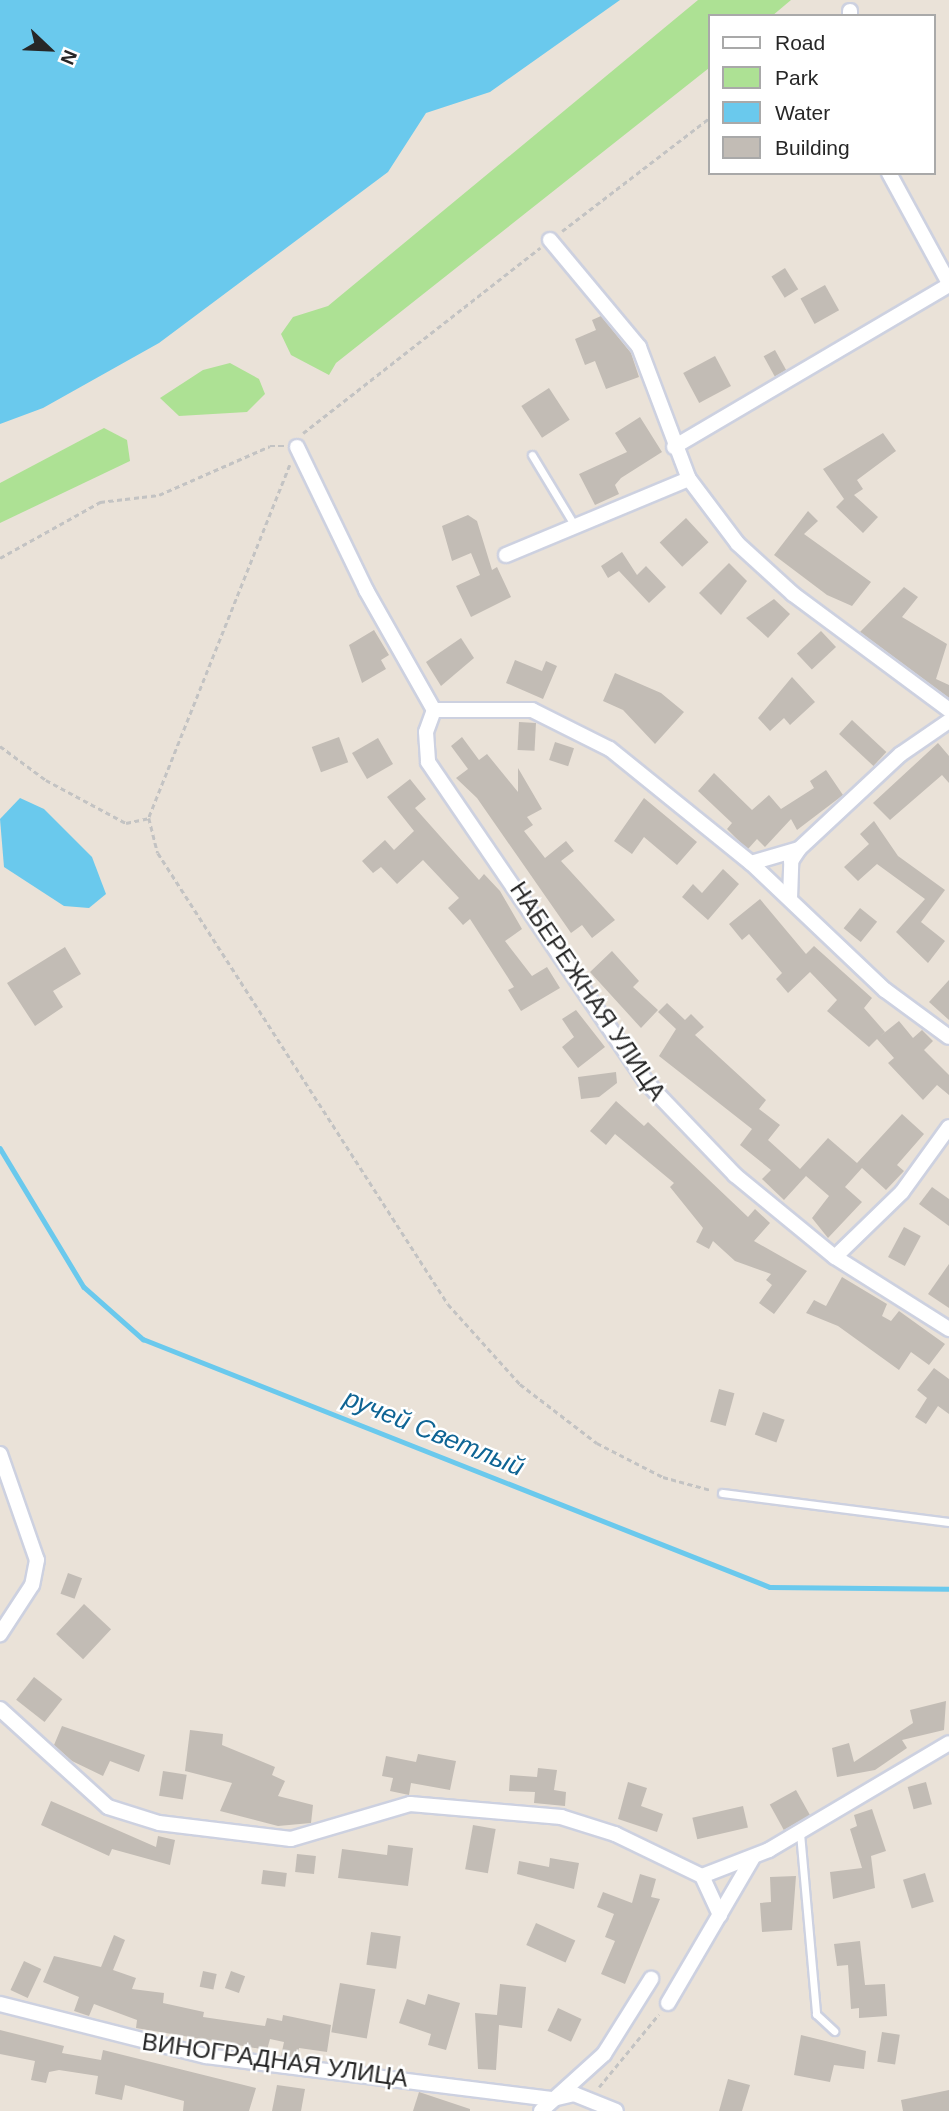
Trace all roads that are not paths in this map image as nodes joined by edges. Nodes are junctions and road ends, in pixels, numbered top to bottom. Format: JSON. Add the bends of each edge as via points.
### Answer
{"nodes":[{"id":1,"x":890,"y":175,"type":"edge"},
{"id":2,"x":550,"y":240,"type":"road end"},
{"id":3,"x":949,"y":284,"type":"edge"},
{"id":4,"x":298,"y":447,"type":"road end"},
{"id":5,"x":674,"y":447,"type":"junction"},
{"id":6,"x":532,"y":455,"type":"dead end"},
{"id":7,"x":689,"y":480,"type":"junction"},
{"id":8,"x":576,"y":528,"type":"junction"},
{"id":9,"x":506,"y":555,"type":"dead end"},
{"id":10,"x":434,"y":710,"type":"junction"},
{"id":11,"x":949,"y":710,"type":"edge"},
{"id":12,"x":949,"y":721,"type":"edge"},
{"id":13,"x":799,"y":849,"type":"junction"},
{"id":14,"x":751,"y":863,"type":"junction"},
{"id":15,"x":790,"y":899,"type":"junction"},
{"id":16,"x":949,"y":1037,"type":"edge"},
{"id":17,"x":949,"y":1127,"type":"edge"},
{"id":18,"x":835,"y":1257,"type":"junction"},
{"id":19,"x":949,"y":1329,"type":"edge"},
{"id":20,"x":0,"y":1454,"type":"edge"},
{"id":21,"x":722,"y":1493,"type":"road end"},
{"id":22,"x":949,"y":1522,"type":"edge"},
{"id":23,"x":0,"y":1634,"type":"edge"},
{"id":24,"x":0,"y":1709,"type":"edge"},
{"id":25,"x":949,"y":1743,"type":"edge"},
{"id":26,"x":800,"y":1829,"type":"junction"},
{"id":27,"x":752,"y":1859,"type":"junction"},
{"id":28,"x":702,"y":1876,"type":"junction"},
{"id":29,"x":720,"y":1914,"type":"junction"},
{"id":30,"x":650,"y":1979,"type":"dead end"},
{"id":31,"x":668,"y":2003,"type":"road end"},
{"id":32,"x":0,"y":2004,"type":"edge"},
{"id":33,"x":834,"y":2031,"type":"dead end"},
{"id":34,"x":553,"y":2099,"type":"junction"},
{"id":35,"x":541,"y":2111,"type":"edge"},
{"id":36,"x":616,"y":2111,"type":"edge"}],
"edges":[{"from":1,"to":3,"type":"street"},
{"from":2,"to":5,"type":"street","via":[[639,346]]},
{"from":3,"to":5,"type":"street"},
{"from":4,"to":10,"type":"street","via":[[366,590]]},
{"from":5,"to":7,"type":"street"},
{"from":6,"to":8,"type":"lane"},
{"from":7,"to":8,"type":"street"},
{"from":7,"to":11,"type":"street","via":[[738,544],[793,594]]},
{"from":8,"to":9,"type":"street"},
{"from":10,"to":14,"type":"street","via":[[506,707],[550,716],[631,763]]},
{"from":10,"to":18,"type":"street","name":"НАБЕРЕЖНАЯ УЛИЦА","via":[[426,732],[428,762],[648,1084],[735,1175]]},
{"from":12,"to":13,"type":"street","via":[[917,740]]},
{"from":13,"to":14,"type":"street"},
{"from":13,"to":15,"type":"street","via":[[790,861]]},
{"from":14,"to":15,"type":"street"},
{"from":15,"to":16,"type":"street","via":[[885,990]]},
{"from":17,"to":18,"type":"street","via":[[902,1192]]},
{"from":18,"to":19,"type":"street","name":"НАБЕРЕЖНАЯ УЛИЦА","via":[[896,1290]]},
{"from":20,"to":23,"type":"street","via":[[37,1560],[32,1585]]},
{"from":21,"to":22,"type":"lane"},
{"from":24,"to":28,"type":"street","via":[[107,1807],[159,1823],[291,1839],[410,1804],[561,1817],[615,1834]]},
{"from":25,"to":26,"type":"street"},
{"from":26,"to":27,"type":"street"},
{"from":26,"to":33,"type":"lane","via":[[816,2014]]},
{"from":27,"to":28,"type":"street"},
{"from":27,"to":29,"type":"street"},
{"from":28,"to":29,"type":"street"},
{"from":29,"to":31,"type":"street"},
{"from":30,"to":34,"type":"street","via":[[604,2054]]},
{"from":32,"to":34,"type":"street","name":"ВИНОГРАДНАЯ УЛИЦА","via":[[206,2056]]},
{"from":34,"to":35,"type":"street"},
{"from":34,"to":36,"type":"street","name":"ВИНОГРАДНАЯ УЛИЦА","via":[[590,2097]]}]}
